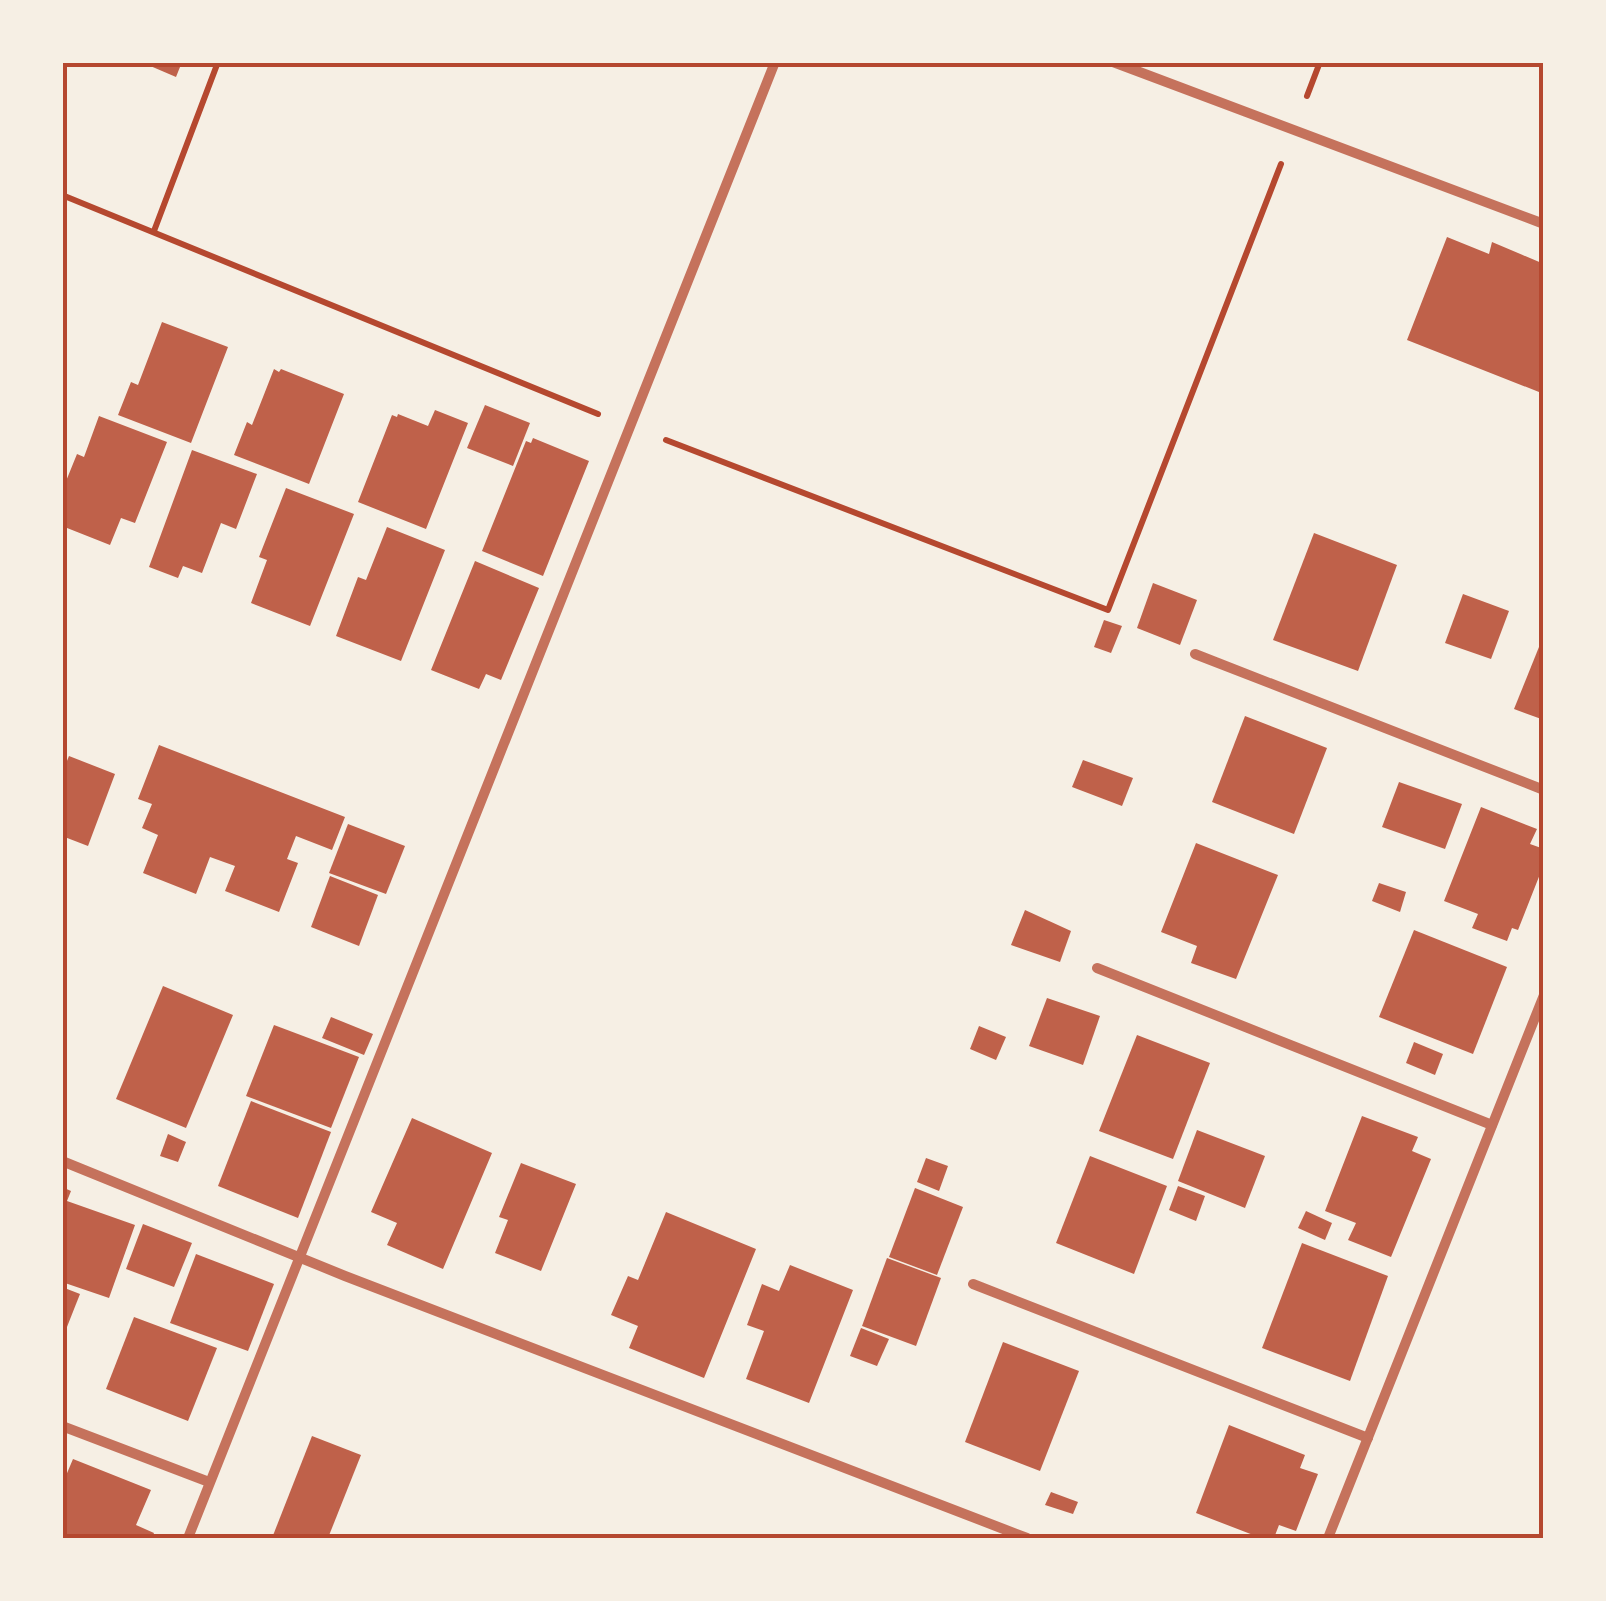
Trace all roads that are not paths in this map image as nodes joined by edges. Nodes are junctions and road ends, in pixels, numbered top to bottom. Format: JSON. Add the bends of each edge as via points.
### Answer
{"nodes":[{"id":1,"x":775,"y":62,"type":"edge"},
{"id":2,"x":1113,"y":62,"type":"edge"},
{"id":3,"x":1544,"y":224,"type":"edge"},
{"id":4,"x":1195,"y":654,"type":"dead end"},
{"id":5,"x":1544,"y":790,"type":"edge"},
{"id":6,"x":1097,"y":968,"type":"dead end"},
{"id":7,"x":1544,"y":995,"type":"edge"},
{"id":8,"x":1492,"y":1126,"type":"junction"},
{"id":9,"x":62,"y":1161,"type":"edge"},
{"id":10,"x":300,"y":1256,"type":"junction"},
{"id":11,"x":972,"y":1284,"type":"dead end"},
{"id":12,"x":62,"y":1426,"type":"edge"},
{"id":13,"x":1368,"y":1438,"type":"junction"},
{"id":14,"x":209,"y":1482,"type":"junction"},
{"id":15,"x":188,"y":1538,"type":"edge"},
{"id":16,"x":1026,"y":1538,"type":"edge"},
{"id":17,"x":1328,"y":1538,"type":"edge"}],
"edges":[{"from":1,"to":10,"type":"street"},
{"from":2,"to":3,"type":"street"},
{"from":4,"to":5,"type":"street"},
{"from":6,"to":8,"type":"street"},
{"from":7,"to":8,"type":"street"},
{"from":8,"to":13,"type":"street"},
{"from":9,"to":10,"type":"street"},
{"from":10,"to":14,"type":"street"},
{"from":10,"to":16,"type":"street"},
{"from":11,"to":13,"type":"street"},
{"from":12,"to":14,"type":"street"},
{"from":13,"to":17,"type":"street"},
{"from":14,"to":15,"type":"street"}]}
